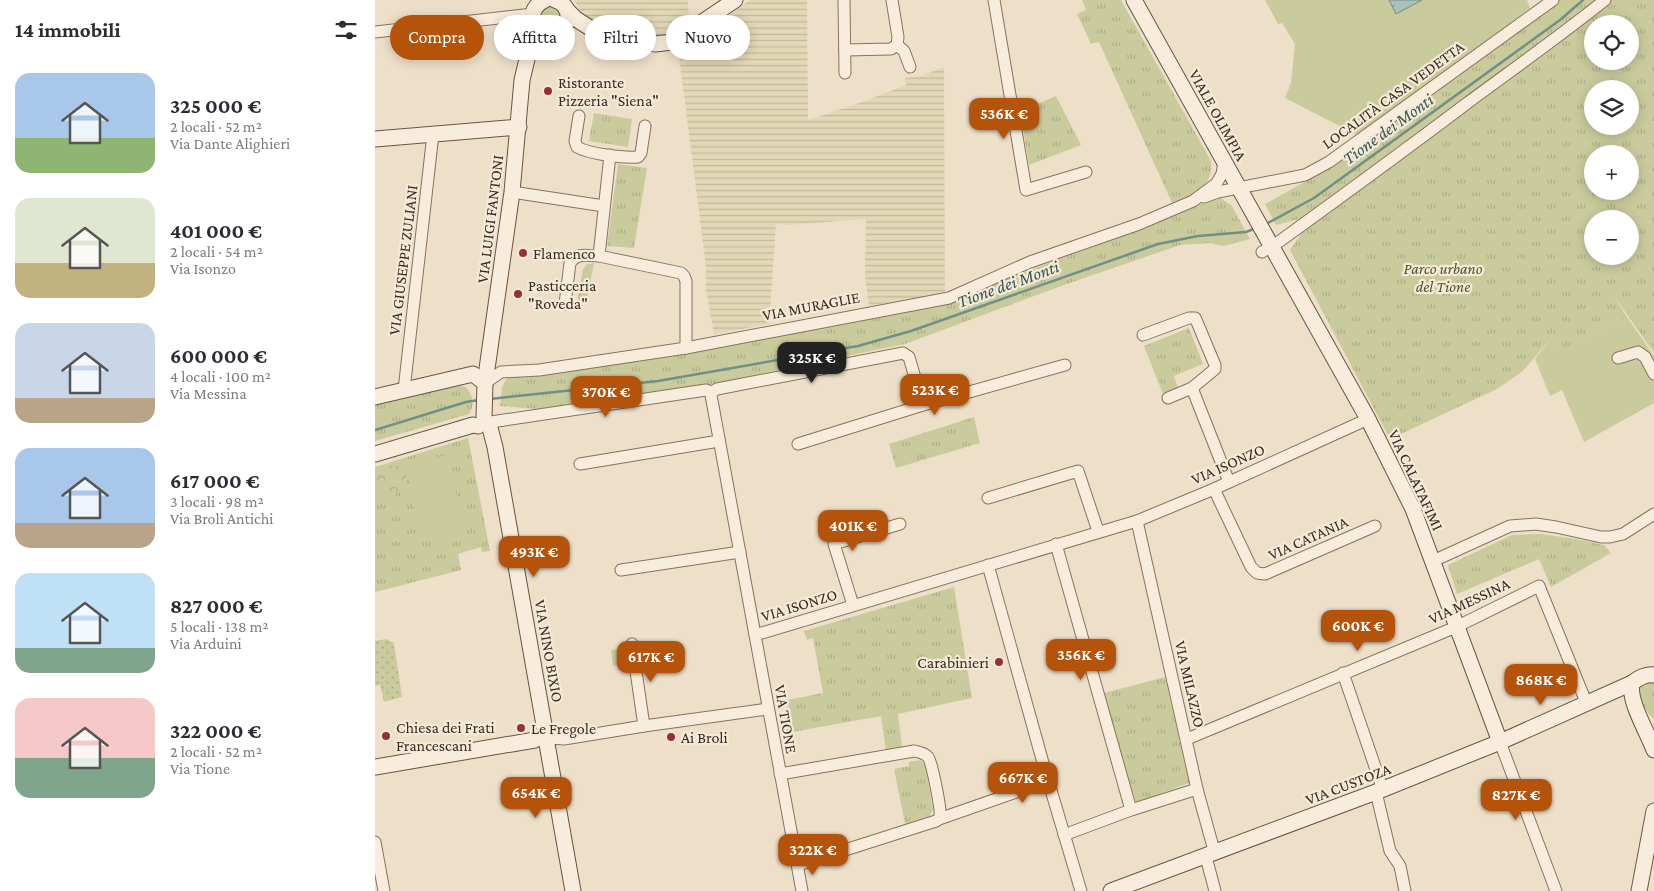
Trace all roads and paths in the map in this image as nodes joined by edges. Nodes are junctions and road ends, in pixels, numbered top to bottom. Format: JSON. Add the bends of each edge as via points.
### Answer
{"nodes":[{"id":1,"x":735,"y":0,"type":"edge"},
{"id":2,"x":845,"y":0,"type":"edge"},
{"id":3,"x":892,"y":0,"type":"edge"},
{"id":4,"x":994,"y":0,"type":"edge"},
{"id":5,"x":1134,"y":0,"type":"edge"},
{"id":6,"x":1553,"y":0,"type":"edge"},
{"id":7,"x":1605,"y":0,"type":"edge"},
{"id":8,"x":561,"y":4,"type":"edge"},
{"id":9,"x":537,"y":9,"type":"edge"},
{"id":10,"x":585,"y":25,"type":"edge"},
{"id":11,"x":375,"y":32,"type":"edge"},
{"id":12,"x":656,"y":44,"type":"edge"},
{"id":13,"x":897,"y":45,"type":"junction"},
{"id":14,"x":845,"y":50,"type":"junction"},
{"id":15,"x":527,"y":60,"type":"edge"},
{"id":16,"x":910,"y":68,"type":"dead end"},
{"id":17,"x":845,"y":73,"type":"dead end"},
{"id":18,"x":579,"y":116,"type":"dead end"},
{"id":19,"x":645,"y":126,"type":"dead end"},
{"id":20,"x":519,"y":127,"type":"junction"},
{"id":21,"x":433,"y":134,"type":"junction"},
{"id":22,"x":375,"y":140,"type":"edge"},
{"id":23,"x":610,"y":155,"type":"junction"},
{"id":24,"x":1224,"y":161,"type":"junction"},
{"id":25,"x":1086,"y":172,"type":"dead end"},
{"id":26,"x":1239,"y":189,"type":"junction"},
{"id":27,"x":512,"y":192,"type":"junction"},
{"id":28,"x":1193,"y":201,"type":"junction"},
{"id":29,"x":604,"y":206,"type":"junction"},
{"id":30,"x":1267,"y":249,"type":"junction"},
{"id":31,"x":599,"y":256,"type":"junction"},
{"id":32,"x":565,"y":304,"type":"dead end"},
{"id":33,"x":1143,"y":335,"type":"dead end"},
{"id":34,"x":686,"y":348,"type":"junction"},
{"id":35,"x":1618,"y":358,"type":"dead end"},
{"id":36,"x":1065,"y":365,"type":"dead end"},
{"id":37,"x":1654,"y":374,"type":"edge"},
{"id":38,"x":485,"y":383,"type":"junction"},
{"id":39,"x":1192,"y":388,"type":"junction"},
{"id":40,"x":404,"y":390,"type":"junction"},
{"id":41,"x":712,"y":392,"type":"junction"},
{"id":42,"x":375,"y":397,"type":"edge"},
{"id":43,"x":1168,"y":398,"type":"dead end"},
{"id":44,"x":923,"y":405,"type":"junction"},
{"id":45,"x":1368,"y":419,"type":"junction"},
{"id":46,"x":489,"y":424,"type":"junction"},
{"id":47,"x":719,"y":441,"type":"junction"},
{"id":48,"x":798,"y":444,"type":"dead end"},
{"id":49,"x":375,"y":454,"type":"edge"},
{"id":50,"x":580,"y":464,"type":"dead end"},
{"id":51,"x":1229,"y":482,"type":"junction"},
{"id":52,"x":1214,"y":489,"type":"junction"},
{"id":53,"x":988,"y":498,"type":"dead end"},
{"id":54,"x":1654,"y":514,"type":"edge"},
{"id":55,"x":1137,"y":521,"type":"junction"},
{"id":56,"x":900,"y":524,"type":"dead end"},
{"id":57,"x":1375,"y":526,"type":"dead end"},
{"id":58,"x":1098,"y":531,"type":"junction"},
{"id":59,"x":1056,"y":544,"type":"junction"},
{"id":60,"x":740,"y":552,"type":"junction"},
{"id":61,"x":1433,"y":561,"type":"junction"},
{"id":62,"x":988,"y":565,"type":"junction"},
{"id":63,"x":621,"y":570,"type":"dead end"},
{"id":64,"x":853,"y":605,"type":"junction"},
{"id":65,"x":1456,"y":626,"type":"junction"},
{"id":66,"x":755,"y":635,"type":"junction"},
{"id":67,"x":632,"y":644,"type":"dead end"},
{"id":68,"x":1343,"y":673,"type":"junction"},
{"id":69,"x":1654,"y":675,"type":"edge"},
{"id":70,"x":1632,"y":682,"type":"junction"},
{"id":71,"x":1590,"y":701,"type":"junction"},
{"id":72,"x":768,"y":709,"type":"junction"},
{"id":73,"x":1637,"y":711,"type":"junction"},
{"id":74,"x":1654,"y":725,"type":"edge"},
{"id":75,"x":643,"y":726,"type":"junction"},
{"id":76,"x":542,"y":739,"type":"junction"},
{"id":77,"x":1187,"y":739,"type":"junction"},
{"id":78,"x":1500,"y":742,"type":"junction"},
{"id":79,"x":1654,"y":750,"type":"edge"},
{"id":80,"x":375,"y":767,"type":"edge"},
{"id":81,"x":780,"y":774,"type":"junction"},
{"id":82,"x":1048,"y":781,"type":"junction"},
{"id":83,"x":1197,"y":789,"type":"junction"},
{"id":84,"x":1379,"y":791,"type":"junction"},
{"id":85,"x":1654,"y":799,"type":"edge"},
{"id":86,"x":1131,"y":810,"type":"junction"},
{"id":87,"x":1653,"y":815,"type":"edge"},
{"id":88,"x":939,"y":819,"type":"junction"},
{"id":89,"x":1064,"y":835,"type":"junction"},
{"id":90,"x":375,"y":842,"type":"edge"},
{"id":91,"x":1210,"y":855,"type":"junction"},
{"id":92,"x":798,"y":865,"type":"junction"},
{"id":93,"x":383,"y":891,"type":"edge"},
{"id":94,"x":564,"y":891,"type":"edge"},
{"id":95,"x":573,"y":891,"type":"edge"},
{"id":96,"x":802,"y":891,"type":"edge"},
{"id":97,"x":1081,"y":891,"type":"edge"},
{"id":98,"x":1111,"y":891,"type":"edge"},
{"id":99,"x":1215,"y":891,"type":"edge"},
{"id":100,"x":1405,"y":891,"type":"edge"},
{"id":101,"x":1556,"y":891,"type":"edge"},
{"id":102,"x":1639,"y":891,"type":"edge"}],
"edges":[{"from":1,"to":12,"type":"street","via":[[673,42]]},
{"from":2,"to":14,"type":"street"},
{"from":3,"to":13,"type":"street"},
{"from":4,"to":25,"type":"street","via":[[1025,190]]},
{"from":5,"to":24,"type":"street","name":"VIALE OLIMPIA"},
{"from":6,"to":26,"type":"street","name":"LOCALITÀ CASA VEDETTA","via":[[1329,162],[1305,175]]},
{"from":7,"to":30,"type":"street"},
{"from":8,"to":10,"type":"street"},
{"from":9,"to":11,"type":"street"},
{"from":13,"to":14,"type":"street","via":[[891,49]]},
{"from":13,"to":16,"type":"street","via":[[904,51]]},
{"from":14,"to":17,"type":"street"},
{"from":15,"to":20,"type":"street","name":"VIA LUIGI FANTONI","via":[[522,80]]},
{"from":18,"to":23,"type":"street","via":[[577,146],[582,150]]},
{"from":19,"to":23,"type":"street","via":[[638,157]]},
{"from":20,"to":21,"type":"street"},
{"from":20,"to":27,"type":"street","name":"VIA LUIGI FANTONI"},
{"from":21,"to":22,"type":"street"},
{"from":21,"to":40,"type":"street","name":"VIA GIUSEPPE ZULIANI"},
{"from":23,"to":29,"type":"street"},
{"from":24,"to":26,"type":"street","name":"VIALE OLIMPIA"},
{"from":24,"to":28,"type":"street","name":"VIA MURAGLIE","via":[[1216,184]]},
{"from":26,"to":28,"type":"street","name":"LOCALITÀ CASA VEDETTA"},
{"from":26,"to":30,"type":"street","name":"VIALE OLIMPIA"},
{"from":27,"to":29,"type":"street"},
{"from":27,"to":38,"type":"street","name":"VIA LUIGI FANTONI"},
{"from":28,"to":34,"type":"street","name":"VIA MURAGLIE","via":[[1139,224],[1030,262],[949,298]]},
{"from":29,"to":31,"type":"street"},
{"from":30,"to":45,"type":"street","name":"VIA CALATAFIMI"},
{"from":31,"to":32,"type":"street","via":[[579,255],[573,258]]},
{"from":31,"to":34,"type":"street","via":[[685,276]]},
{"from":33,"to":39,"type":"street","via":[[1195,318],[1215,369]]},
{"from":34,"to":38,"type":"street","name":"VIA MURAGLIE","via":[[539,370],[501,372]]},
{"from":35,"to":37,"type":"street","via":[[1638,352],[1645,357]]},
{"from":36,"to":44,"type":"street"},
{"from":38,"to":40,"type":"street","via":[[473,374]]},
{"from":38,"to":46,"type":"street","name":"VIA LUIGI FANTONI"},
{"from":39,"to":43,"type":"street"},
{"from":39,"to":51,"type":"street"},
{"from":40,"to":42,"type":"street"},
{"from":41,"to":44,"type":"street","via":[[903,353],[909,357]]},
{"from":41,"to":46,"type":"street","via":[[706,390]]},
{"from":41,"to":47,"type":"street","name":"VIA TIONE"},
{"from":44,"to":48,"type":"street"},
{"from":45,"to":51,"type":"street","name":"VIA ISONZO"},
{"from":45,"to":61,"type":"street","name":"VIA CALATAFIMI","via":[[1413,509]]},
{"from":46,"to":49,"type":"street","via":[[473,425]]},
{"from":46,"to":76,"type":"street","name":"VIA NINO BIXIO","via":[[487,459]]},
{"from":47,"to":50,"type":"street"},
{"from":47,"to":60,"type":"street","name":"VIA TIONE"},
{"from":51,"to":52,"type":"street","name":"VIA ISONZO"},
{"from":52,"to":55,"type":"street","name":"VIA ISONZO"},
{"from":52,"to":57,"type":"street","name":"VIA CATANIA","via":[[1251,567],[1257,573],[1265,574]]},
{"from":53,"to":58,"type":"street","via":[[1078,471]]},
{"from":54,"to":61,"type":"street","via":[[1623,534],[1611,537],[1555,526],[1510,526]]},
{"from":55,"to":58,"type":"street","name":"VIA ISONZO"},
{"from":55,"to":77,"type":"street","name":"VIA MILAZZO"},
{"from":56,"to":64,"type":"street","name":"VIA ISONZO","via":[[834,544]]},
{"from":58,"to":59,"type":"street","name":"VIA ISONZO"},
{"from":59,"to":62,"type":"street","name":"VIA ISONZO"},
{"from":59,"to":86,"type":"street"},
{"from":60,"to":63,"type":"street"},
{"from":60,"to":66,"type":"street","name":"VIA TIONE"},
{"from":61,"to":65,"type":"street","name":"VIA CALATAFIMI"},
{"from":62,"to":64,"type":"street","name":"VIA ISONZO"},
{"from":62,"to":82,"type":"street"},
{"from":64,"to":66,"type":"street","name":"VIA ISONZO"},
{"from":65,"to":68,"type":"street","name":"VIA MESSINA"},
{"from":65,"to":71,"type":"street","name":"VIA MESSINA","via":[[1539,586]]},
{"from":65,"to":78,"type":"street","name":"VIA CALATAFIMI"},
{"from":66,"to":72,"type":"street","name":"VIA TIONE"},
{"from":67,"to":75,"type":"street"},
{"from":68,"to":77,"type":"street","name":"VIA MESSINA"},
{"from":68,"to":84,"type":"street"},
{"from":69,"to":70,"type":"street","name":"VIA CUSTOZA","via":[[1648,674]]},
{"from":70,"to":71,"type":"street","name":"VIA CUSTOZA"},
{"from":70,"to":73,"type":"street"},
{"from":71,"to":73,"type":"street","name":"VIA CUSTOZA","via":[[1613,697],[1624,700]]},
{"from":71,"to":78,"type":"street","name":"VIA CUSTOZA"},
{"from":72,"to":75,"type":"street"},
{"from":72,"to":81,"type":"street","name":"VIA TIONE"},
{"from":73,"to":74,"type":"street","name":"VIA CUSTOZA"},
{"from":73,"to":79,"type":"street"},
{"from":75,"to":76,"type":"street","via":[[564,739]]},
{"from":76,"to":80,"type":"street"},
{"from":76,"to":94,"type":"street","name":"VIA NINO BIXIO"},
{"from":76,"to":95,"type":"street","name":"VIA NINO BIXIO"},
{"from":77,"to":83,"type":"street","name":"VIA MILAZZO"},
{"from":78,"to":84,"type":"street","name":"VIA CUSTOZA"},
{"from":78,"to":101,"type":"street"},
{"from":81,"to":88,"type":"street","via":[[914,751],[922,753],[930,762]]},
{"from":81,"to":92,"type":"street","name":"VIA TIONE"},
{"from":82,"to":88,"type":"street"},
{"from":82,"to":89,"type":"street"},
{"from":83,"to":86,"type":"street"},
{"from":83,"to":91,"type":"street","name":"VIA MILAZZO"},
{"from":84,"to":91,"type":"street","name":"VIA CUSTOZA"},
{"from":84,"to":100,"type":"street","via":[[1390,851],[1400,866]]},
{"from":85,"to":87,"type":"street"},
{"from":86,"to":89,"type":"street"},
{"from":87,"to":102,"type":"street"},
{"from":88,"to":92,"type":"street"},
{"from":89,"to":97,"type":"street"},
{"from":90,"to":93,"type":"street"},
{"from":91,"to":98,"type":"street","name":"VIA CUSTOZA"},
{"from":91,"to":99,"type":"street","name":"VIA MILAZZO"},
{"from":92,"to":96,"type":"street","name":"VIA TIONE"}]}
